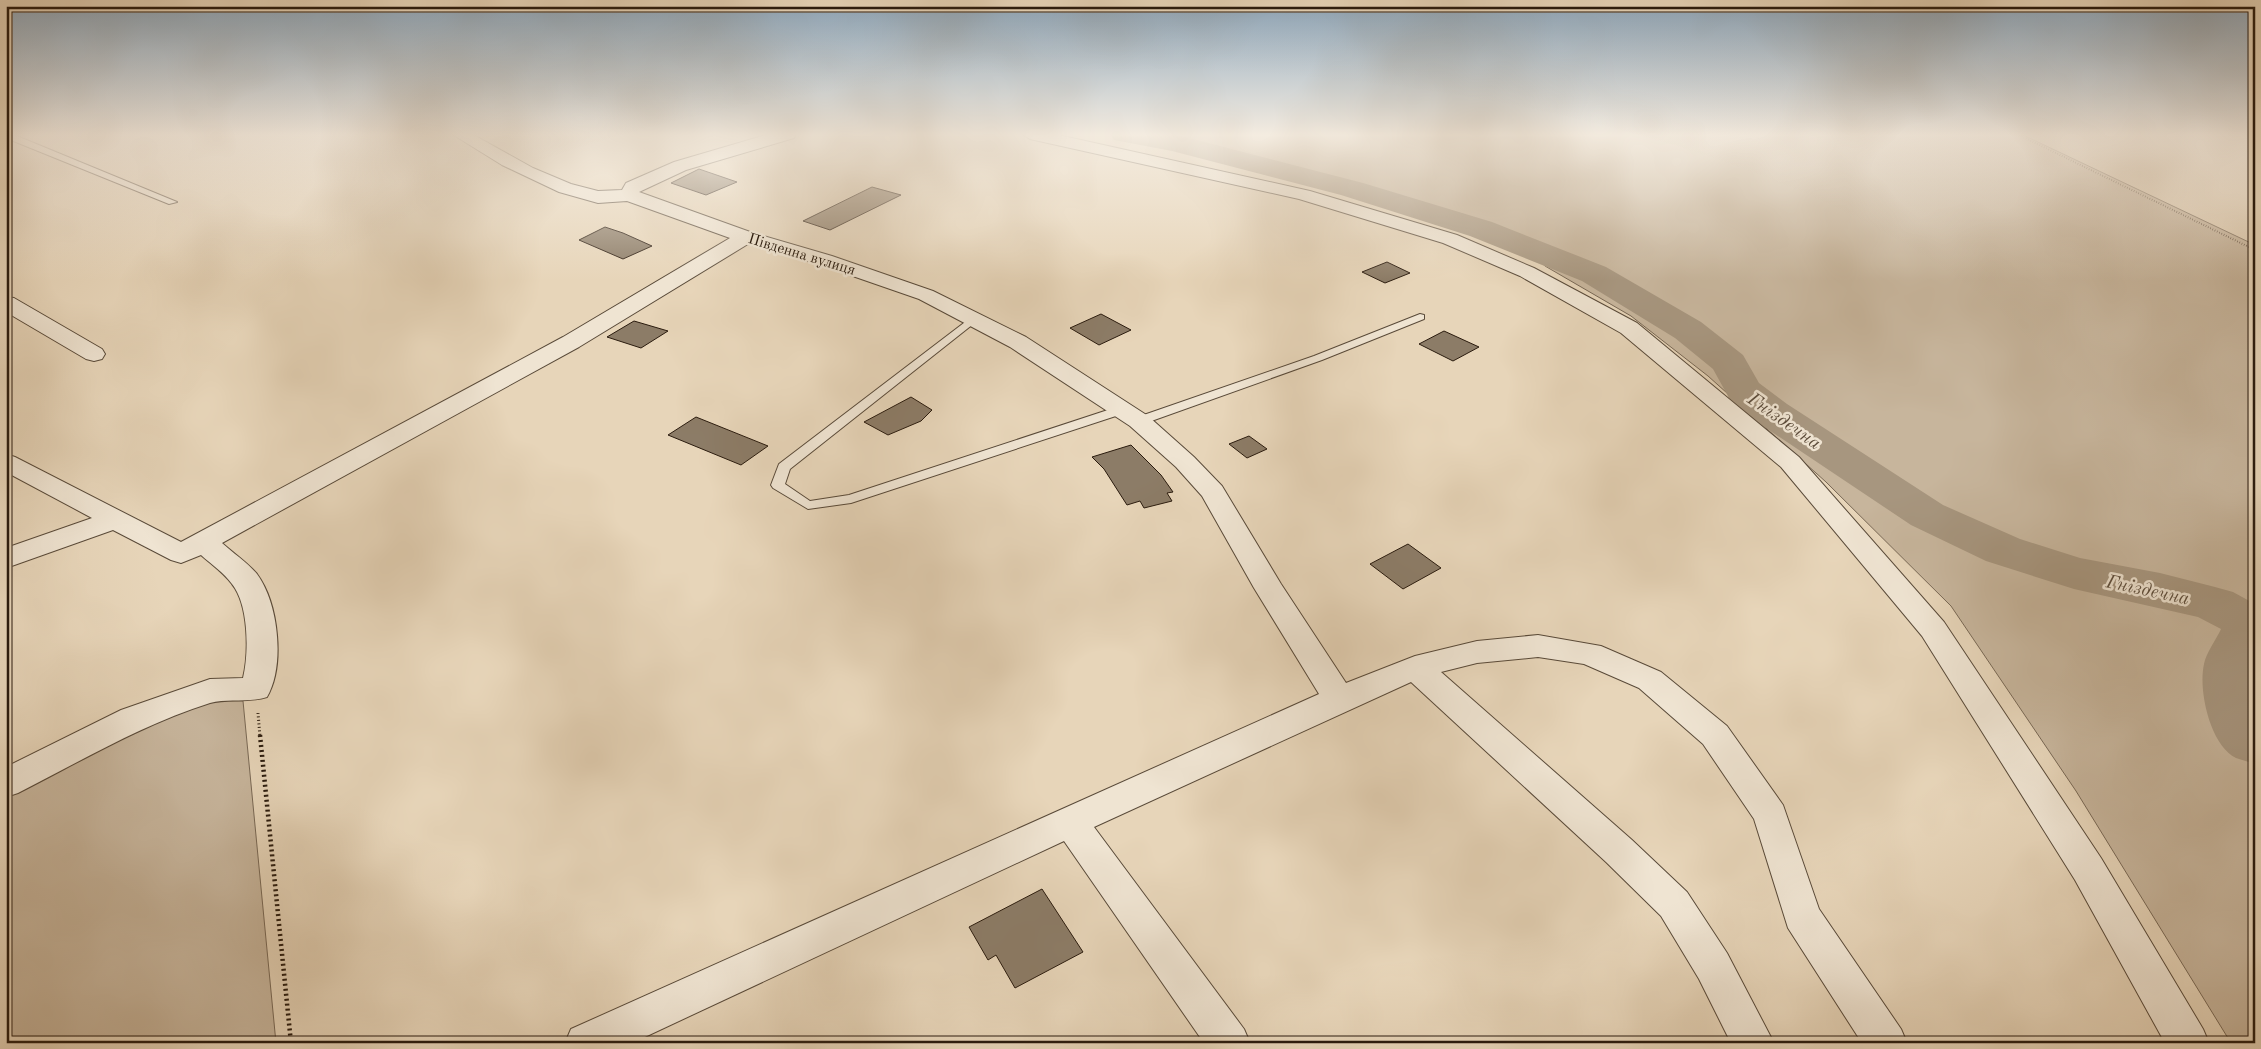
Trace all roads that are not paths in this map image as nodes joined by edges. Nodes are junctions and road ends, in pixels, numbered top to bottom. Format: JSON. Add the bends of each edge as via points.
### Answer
{"nodes":[{"id":1,"x":125,"y":183,"type":"edge"},
{"id":2,"x":553,"y":183,"type":"edge"},
{"id":3,"x":641,"y":183,"type":"edge"},
{"id":4,"x":1250,"y":183,"type":"edge"},
{"id":5,"x":629,"y":195,"type":"junction"},
{"id":6,"x":172,"y":202,"type":"dead end"},
{"id":7,"x":746,"y":237,"type":"junction"},
{"id":8,"x":6,"y":302,"type":"edge"},
{"id":9,"x":1420,"y":317,"type":"dead end"},
{"id":10,"x":973,"y":319,"type":"junction"},
{"id":11,"x":94,"y":354,"type":"dead end"},
{"id":12,"x":1130,"y":416,"type":"junction"},
{"id":13,"x":6,"y":462,"type":"edge"},
{"id":14,"x":114,"y":520,"type":"junction"},
{"id":15,"x":203,"y":542,"type":"junction"},
{"id":16,"x":6,"y":559,"type":"edge"},
{"id":17,"x":1415,"y":667,"type":"junction"},
{"id":18,"x":1339,"y":699,"type":"junction"},
{"id":19,"x":6,"y":783,"type":"edge"},
{"id":20,"x":1071,"y":823,"type":"junction"},
{"id":21,"x":601,"y":1039,"type":"edge"},
{"id":22,"x":1229,"y":1043,"type":"edge"},
{"id":23,"x":1753,"y":1043,"type":"edge"},
{"id":24,"x":1886,"y":1043,"type":"edge"},
{"id":25,"x":2188,"y":1043,"type":"edge"}],
"edges":[{"from":1,"to":6,"type":"lane"},
{"from":2,"to":5,"type":"street","via":[[598,197]]},
{"from":3,"to":5,"type":"street","via":[[632,187]]},
{"from":4,"to":25,"type":"street","via":[[1304,195],[1450,239],[1527,272],[1629,328],[1790,462],[1933,629],[2088,869]]},
{"from":5,"to":7,"type":"street","name":"Південна вулиця"},
{"from":7,"to":10,"type":"street","name":"Південна вулиця","via":[[926,295]]},
{"from":7,"to":15,"type":"street","via":[[571,342]]},
{"from":8,"to":11,"type":"street"},
{"from":9,"to":12,"type":"lane","via":[[1318,358]]},
{"from":10,"to":12,"type":"street","name":"Південна вулиця","via":[[1018,342]]},
{"from":10,"to":12,"type":"lane","via":[[784,467],[778,485],[808,505],[852,499]]},
{"from":12,"to":18,"type":"street","name":"Південна вулиця","via":[[1185,462],[1213,492]]},
{"from":13,"to":14,"type":"street"},
{"from":14,"to":15,"type":"street","via":[[180,554]]},
{"from":14,"to":16,"type":"street"},
{"from":15,"to":19,"type":"street","via":[[246,580],[259,612],[263,660],[256,689],[210,691],[132,719]]},
{"from":17,"to":18,"type":"street"},
{"from":17,"to":23,"type":"street","via":[[1674,904],[1713,966]]},
{"from":17,"to":24,"type":"street","via":[[1477,652],[1538,646],[1590,654],[1650,680],[1716,735],[1770,815],[1802,916]]},
{"from":18,"to":20,"type":"street"},
{"from":20,"to":21,"type":"street"},
{"from":20,"to":22,"type":"street"}]}
